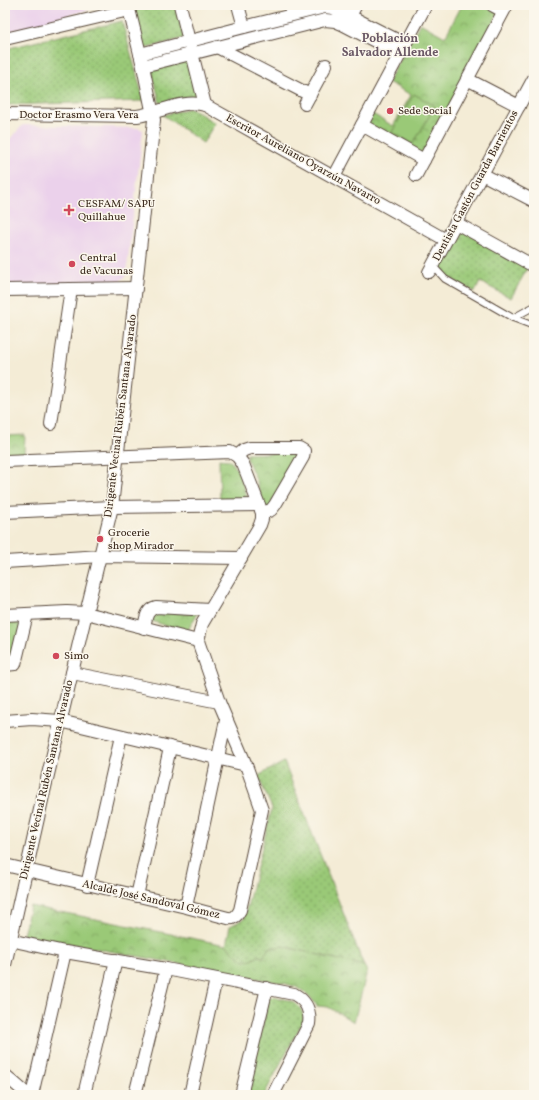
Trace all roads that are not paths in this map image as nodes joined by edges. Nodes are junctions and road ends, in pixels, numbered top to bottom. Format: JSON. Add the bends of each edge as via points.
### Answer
{"nodes":[{"id":1,"x":180,"y":5,"type":"edge"},
{"id":2,"x":238,"y":5,"type":"edge"},
{"id":3,"x":356,"y":5,"type":"edge"},
{"id":4,"x":426,"y":5,"type":"edge"},
{"id":5,"x":492,"y":5,"type":"edge"},
{"id":6,"x":128,"y":8,"type":"edge"},
{"id":7,"x":505,"y":8,"type":"edge"},
{"id":8,"x":350,"y":16,"type":"junction"},
{"id":9,"x":244,"y":27,"type":"junction"},
{"id":10,"x":5,"y":39,"type":"edge"},
{"id":11,"x":189,"y":41,"type":"junction"},
{"id":12,"x":217,"y":47,"type":"junction"},
{"id":13,"x":402,"y":49,"type":"junction"},
{"id":14,"x":192,"y":54,"type":"junction"},
{"id":15,"x":142,"y":60,"type":"junction"},
{"id":16,"x":326,"y":65,"type":"dead end"},
{"id":17,"x":534,"y":78,"type":"edge"},
{"id":18,"x":467,"y":79,"type":"junction"},
{"id":19,"x":205,"y":105,"type":"junction"},
{"id":20,"x":519,"y":106,"type":"junction"},
{"id":21,"x":153,"y":112,"type":"junction"},
{"id":22,"x":5,"y":114,"type":"edge"},
{"id":23,"x":362,"y":124,"type":"junction"},
{"id":24,"x":424,"y":160,"type":"junction"},
{"id":25,"x":482,"y":174,"type":"junction"},
{"id":26,"x":416,"y":175,"type":"dead end"},
{"id":27,"x":334,"y":177,"type":"junction"},
{"id":28,"x":534,"y":201,"type":"edge"},
{"id":29,"x":456,"y":223,"type":"junction"},
{"id":30,"x":446,"y":240,"type":"junction"},
{"id":31,"x":530,"y":264,"type":"dead end"},
{"id":32,"x":431,"y":269,"type":"joint"},
{"id":33,"x":136,"y":288,"type":"junction"},
{"id":34,"x":72,"y":289,"type":"junction"},
{"id":35,"x":5,"y":290,"type":"edge"},
{"id":36,"x":533,"y":307,"type":"edge"},
{"id":37,"x":514,"y":318,"type":"junction"},
{"id":38,"x":534,"y":326,"type":"edge"},
{"id":39,"x":51,"y":424,"type":"dead end"},
{"id":40,"x":119,"y":455,"type":"junction"},
{"id":41,"x":237,"y":456,"type":"junction"},
{"id":42,"x":5,"y":461,"type":"edge"},
{"id":43,"x":112,"y":507,"type":"junction"},
{"id":44,"x":261,"y":509,"type":"junction"},
{"id":45,"x":5,"y":512,"type":"edge"},
{"id":46,"x":100,"y":556,"type":"junction"},
{"id":47,"x":241,"y":558,"type":"junction"},
{"id":48,"x":5,"y":562,"type":"edge"},
{"id":49,"x":210,"y":610,"type":"junction"},
{"id":50,"x":27,"y":614,"type":"junction"},
{"id":51,"x":86,"y":614,"type":"junction"},
{"id":52,"x":5,"y":615,"type":"edge"},
{"id":53,"x":144,"y":628,"type":"junction"},
{"id":54,"x":198,"y":641,"type":"junction"},
{"id":55,"x":5,"y":665,"type":"edge"},
{"id":56,"x":72,"y":673,"type":"junction"},
{"id":57,"x":219,"y":702,"type":"junction"},
{"id":58,"x":226,"y":720,"type":"junction"},
{"id":59,"x":5,"y":721,"type":"edge"},
{"id":60,"x":60,"y":721,"type":"junction"},
{"id":61,"x":121,"y":736,"type":"junction"},
{"id":62,"x":170,"y":748,"type":"junction"},
{"id":63,"x":218,"y":759,"type":"junction"},
{"id":64,"x":246,"y":765,"type":"junction"},
{"id":65,"x":5,"y":866,"type":"edge"},
{"id":66,"x":27,"y":871,"type":"junction"},
{"id":67,"x":87,"y":885,"type":"junction"},
{"id":68,"x":137,"y":896,"type":"junction"},
{"id":69,"x":186,"y":907,"type":"junction"},
{"id":70,"x":8,"y":940,"type":"edge"},
{"id":71,"x":65,"y":952,"type":"junction"},
{"id":72,"x":116,"y":960,"type":"junction"},
{"id":73,"x":5,"y":965,"type":"edge"},
{"id":74,"x":166,"y":969,"type":"junction"},
{"id":75,"x":216,"y":978,"type":"junction"},
{"id":76,"x":267,"y":988,"type":"junction"},
{"id":77,"x":5,"y":1075,"type":"edge"},
{"id":78,"x":28,"y":1095,"type":"edge"},
{"id":79,"x":32,"y":1095,"type":"edge"},
{"id":80,"x":84,"y":1095,"type":"edge"},
{"id":81,"x":135,"y":1095,"type":"edge"},
{"id":82,"x":190,"y":1095,"type":"edge"},
{"id":83,"x":241,"y":1095,"type":"edge"},
{"id":84,"x":273,"y":1095,"type":"edge"}],
"edges":[{"from":1,"to":11,"type":"street"},
{"from":2,"to":9,"type":"street"},
{"from":3,"to":8,"type":"street"},
{"from":4,"to":13,"type":"street"},
{"from":5,"to":7,"type":"street"},
{"from":6,"to":10,"type":"street"},
{"from":6,"to":15,"type":"street","name":"Dirigente Vecinal Rubén Santana Alvarado"},
{"from":7,"to":18,"type":"street"},
{"from":8,"to":9,"type":"street","via":[[333,8],[325,8]]},
{"from":8,"to":13,"type":"street"},
{"from":9,"to":11,"type":"street"},
{"from":11,"to":14,"type":"street"},
{"from":11,"to":15,"type":"street"},
{"from":12,"to":13,"type":"street","via":[[325,20],[342,24]]},
{"from":12,"to":14,"type":"street"},
{"from":12,"to":16,"type":"street","via":[[307,100]]},
{"from":13,"to":23,"type":"street"},
{"from":14,"to":15,"type":"street"},
{"from":14,"to":19,"type":"street"},
{"from":15,"to":21,"type":"street","name":"Dirigente Vecinal Rubén Santana Alvarado"},
{"from":17,"to":20,"type":"street","name":"Dentista Gastón Guarda Barrientos"},
{"from":18,"to":20,"type":"street"},
{"from":18,"to":24,"type":"street"},
{"from":19,"to":21,"type":"street","name":"Escritor Aureliano Oyarzún Navarro","via":[[187,104]]},
{"from":19,"to":27,"type":"street","name":"Escritor Aureliano Oyarzún Navarro"},
{"from":20,"to":25,"type":"street","name":"Dentista Gastón Guarda Barrientos"},
{"from":21,"to":22,"type":"street","name":"Doctor Erasmo Vera Vera","via":[[132,116]]},
{"from":21,"to":33,"type":"street","name":"Dirigente Vecinal Rubén Santana Alvarado"},
{"from":23,"to":24,"type":"street"},
{"from":23,"to":27,"type":"street"},
{"from":24,"to":26,"type":"street"},
{"from":25,"to":28,"type":"street"},
{"from":25,"to":29,"type":"street","name":"Dentista Gastón Guarda Barrientos"},
{"from":27,"to":30,"type":"street","name":"Escritor Aureliano Oyarzún Navarro"},
{"from":29,"to":30,"type":"street","name":"Dentista Gastón Guarda Barrientos"},
{"from":29,"to":31,"type":"street"},
{"from":30,"to":32,"type":"street","name":"Dentista Gastón Guarda Barrientos"},
{"from":32,"to":37,"type":"lane"},
{"from":33,"to":34,"type":"street"},
{"from":33,"to":40,"type":"street","name":"Dirigente Vecinal Rubén Santana Alvarado"},
{"from":34,"to":35,"type":"street"},
{"from":34,"to":39,"type":"street"},
{"from":36,"to":37,"type":"lane"},
{"from":37,"to":38,"type":"lane"},
{"from":40,"to":41,"type":"street","via":[[226,451]]},
{"from":40,"to":42,"type":"street"},
{"from":40,"to":43,"type":"street","name":"Dirigente Vecinal Rubén Santana Alvarado"},
{"from":41,"to":44,"type":"street","via":[[243,464]]},
{"from":41,"to":44,"type":"street","via":[[250,448],[299,448],[304,451],[275,505],[271,510]]},
{"from":43,"to":44,"type":"street"},
{"from":43,"to":45,"type":"street"},
{"from":43,"to":46,"type":"street","name":"Dirigente Vecinal Rubén Santana Alvarado"},
{"from":44,"to":47,"type":"street","via":[[260,525]]},
{"from":46,"to":47,"type":"street"},
{"from":46,"to":48,"type":"street"},
{"from":46,"to":51,"type":"street","name":"Dirigente Vecinal Rubén Santana Alvarado"},
{"from":47,"to":49,"type":"street"},
{"from":49,"to":53,"type":"street","via":[[152,608],[147,614]]},
{"from":49,"to":54,"type":"street","via":[[202,624]]},
{"from":50,"to":51,"type":"street"},
{"from":50,"to":52,"type":"street"},
{"from":50,"to":55,"type":"street","via":[[15,664]]},
{"from":51,"to":53,"type":"street"},
{"from":51,"to":56,"type":"street","name":"Dirigente Vecinal Rubén Santana Alvarado"},
{"from":53,"to":54,"type":"street"},
{"from":54,"to":57,"type":"street","name":"Alcalde José Sandoval Gómez"},
{"from":56,"to":57,"type":"street"},
{"from":56,"to":60,"type":"street","name":"Dirigente Vecinal Rubén Santana Alvarado"},
{"from":57,"to":58,"type":"street","name":"Alcalde José Sandoval Gómez"},
{"from":58,"to":63,"type":"street"},
{"from":58,"to":64,"type":"street","name":"Alcalde José Sandoval Gómez"},
{"from":59,"to":60,"type":"street"},
{"from":60,"to":61,"type":"street"},
{"from":60,"to":66,"type":"street","name":"Dirigente Vecinal Rubén Santana Alvarado"},
{"from":61,"to":62,"type":"street"},
{"from":61,"to":67,"type":"street"},
{"from":62,"to":63,"type":"street"},
{"from":62,"to":68,"type":"street"},
{"from":63,"to":64,"type":"street"},
{"from":63,"to":69,"type":"street"},
{"from":64,"to":69,"type":"street","name":"Alcalde José Sandoval Gómez","via":[[262,814],[240,910],[235,917],[230,918]]},
{"from":65,"to":66,"type":"street","name":"Alcalde José Sandoval Gómez"},
{"from":66,"to":67,"type":"street","name":"Alcalde José Sandoval Gómez"},
{"from":66,"to":70,"type":"street","name":"Dirigente Vecinal Rubén Santana Alvarado"},
{"from":67,"to":68,"type":"street","name":"Alcalde José Sandoval Gómez"},
{"from":68,"to":69,"type":"street","name":"Alcalde José Sandoval Gómez"},
{"from":70,"to":71,"type":"street"},
{"from":70,"to":73,"type":"street","name":"Dirigente Vecinal Rubén Santana Alvarado"},
{"from":71,"to":72,"type":"street"},
{"from":71,"to":79,"type":"street"},
{"from":72,"to":74,"type":"street"},
{"from":72,"to":80,"type":"street"},
{"from":74,"to":75,"type":"street"},
{"from":74,"to":81,"type":"street"},
{"from":75,"to":76,"type":"street"},
{"from":75,"to":82,"type":"street"},
{"from":76,"to":83,"type":"street"},
{"from":76,"to":84,"type":"street","via":[[294,994],[301,998],[310,1011],[309,1024]]},
{"from":77,"to":78,"type":"street"}]}
